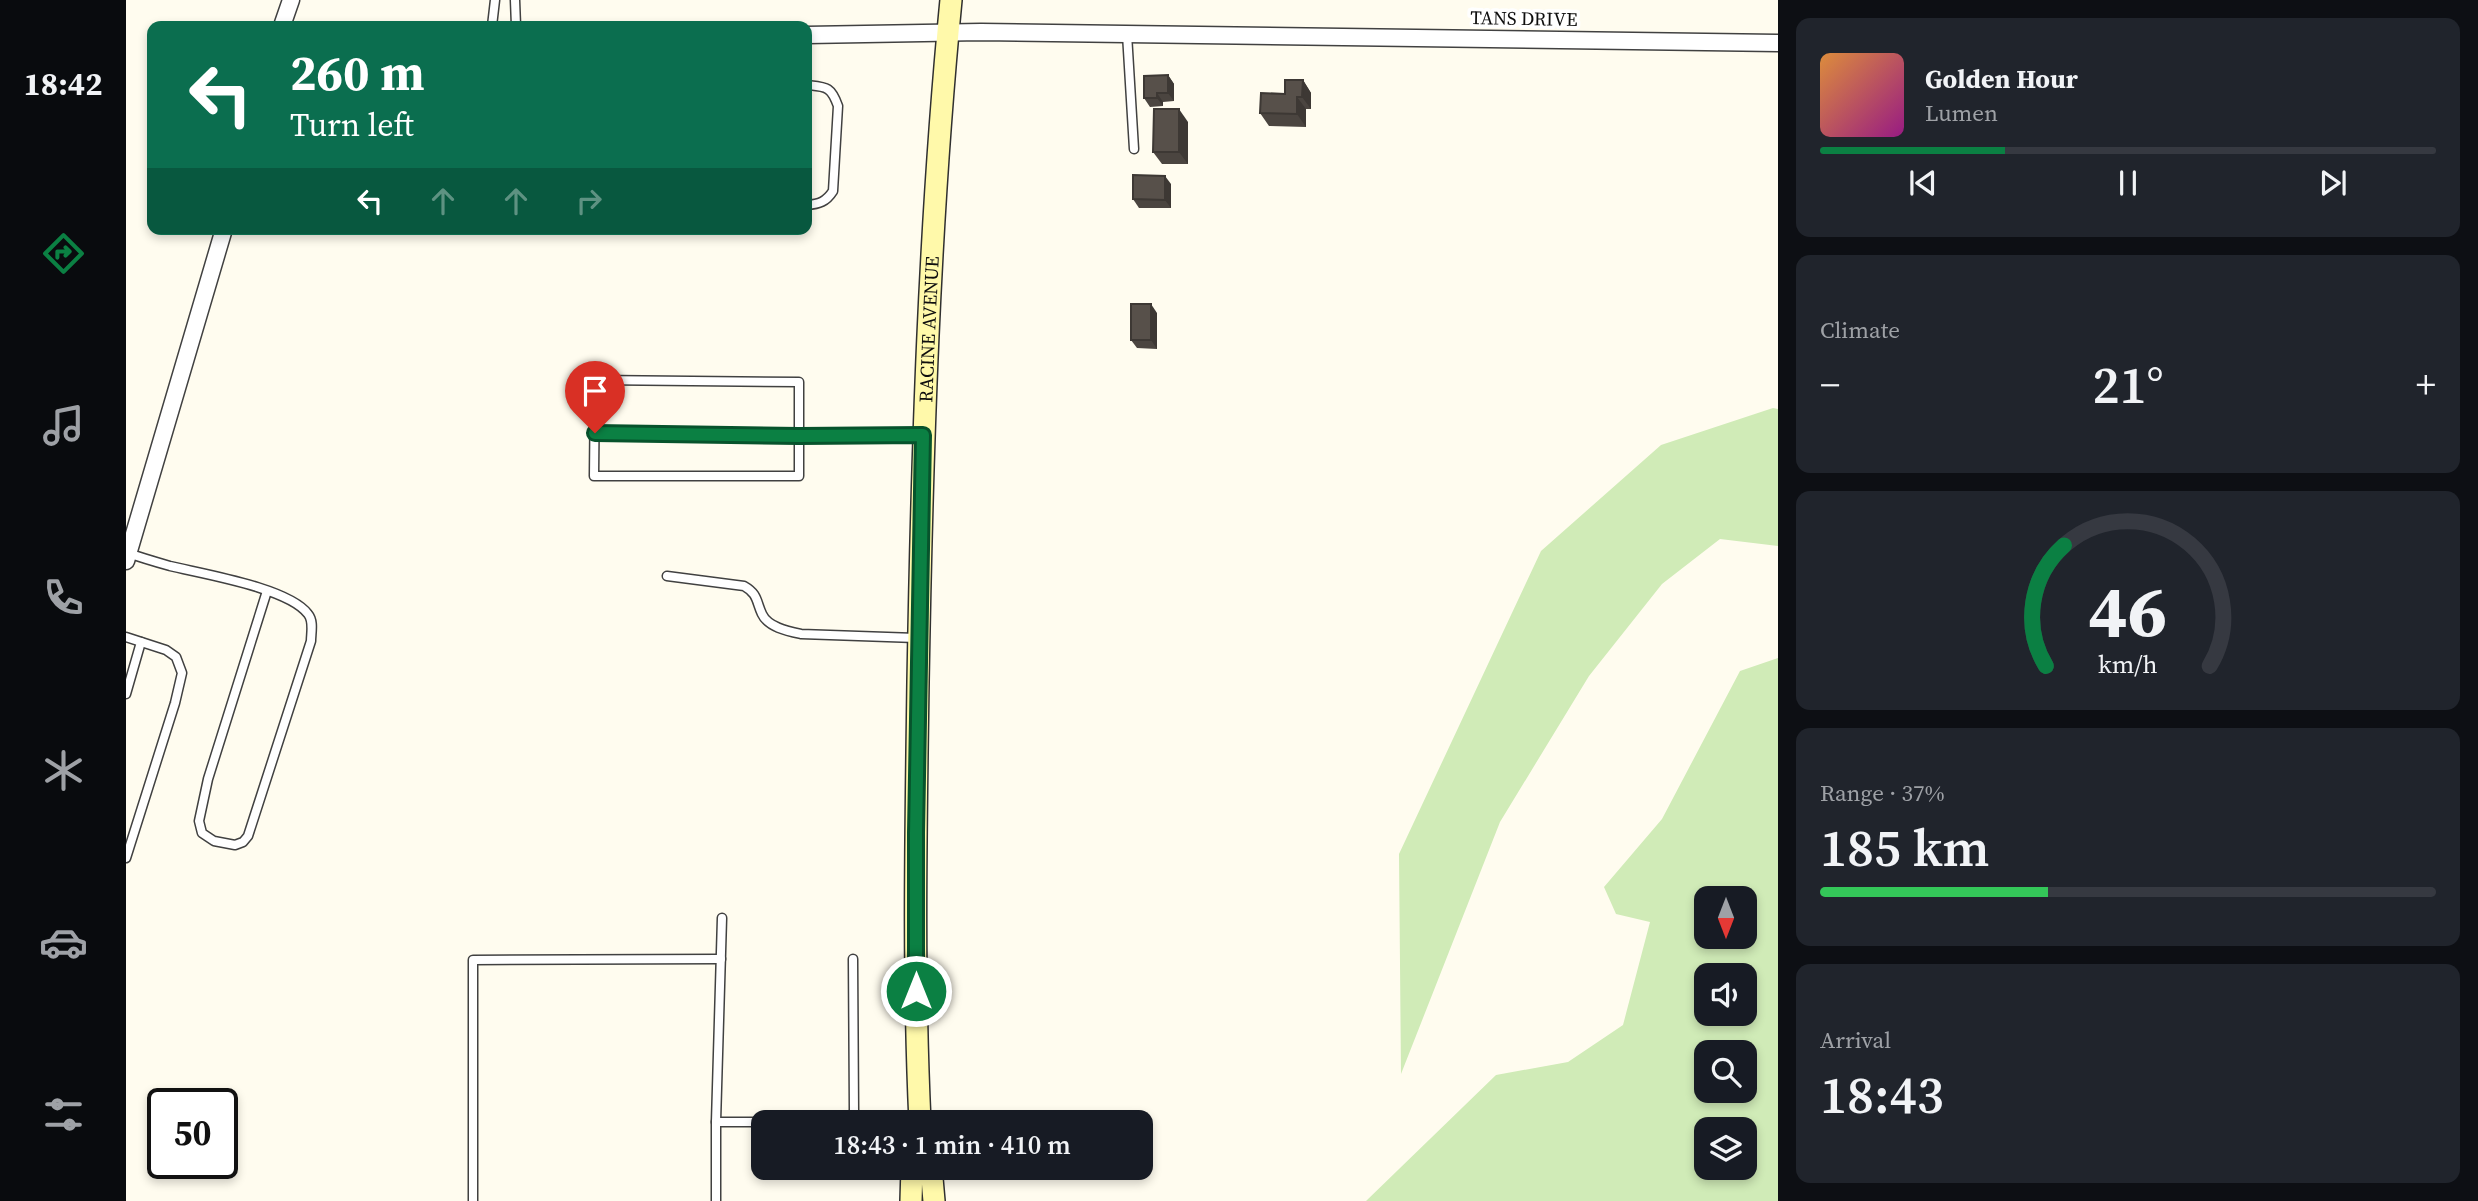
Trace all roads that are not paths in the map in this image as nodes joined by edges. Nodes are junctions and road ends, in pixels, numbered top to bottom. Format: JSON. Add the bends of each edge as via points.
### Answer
{"nodes":[{"id":1,"x":291,"y":0,"type":"edge"},
{"id":2,"x":495,"y":0,"type":"edge"},
{"id":3,"x":515,"y":0,"type":"edge"},
{"id":4,"x":951,"y":0,"type":"edge"},
{"id":5,"x":284,"y":21,"type":"edge"},
{"id":6,"x":493,"y":21,"type":"edge"},
{"id":7,"x":516,"y":21,"type":"edge"},
{"id":8,"x":948,"y":34,"type":"junction"},
{"id":9,"x":1127,"y":34,"type":"junction"},
{"id":10,"x":812,"y":35,"type":"edge"},
{"id":11,"x":1778,"y":43,"type":"edge"},
{"id":12,"x":812,"y":86,"type":"edge"},
{"id":13,"x":1134,"y":149,"type":"dead end"},
{"id":14,"x":812,"y":205,"type":"edge"},
{"id":15,"x":222,"y":235,"type":"edge"},
{"id":16,"x":595,"y":433,"type":"junction"},
{"id":17,"x":923,"y":435,"type":"junction"},
{"id":18,"x":799,"y":436,"type":"junction"},
{"id":19,"x":127,"y":557,"type":"edge"},
{"id":20,"x":667,"y":576,"type":"dead end"},
{"id":21,"x":267,"y":591,"type":"junction"},
{"id":22,"x":126,"y":637,"type":"edge"},
{"id":23,"x":919,"y":638,"type":"junction"},
{"id":24,"x":141,"y":642,"type":"junction"},
{"id":25,"x":126,"y":694,"type":"edge"},
{"id":26,"x":126,"y":858,"type":"edge"},
{"id":27,"x":722,"y":918,"type":"dead end"},
{"id":28,"x":721,"y":959,"type":"junction"},
{"id":29,"x":853,"y":959,"type":"dead end"},
{"id":30,"x":853,"y":1110,"type":"edge"},
{"id":31,"x":920,"y":1110,"type":"edge"},
{"id":32,"x":716,"y":1122,"type":"junction"},
{"id":33,"x":751,"y":1122,"type":"edge"},
{"id":34,"x":912,"y":1180,"type":"edge"},
{"id":35,"x":932,"y":1180,"type":"edge"},
{"id":36,"x":473,"y":1201,"type":"edge"},
{"id":37,"x":716,"y":1201,"type":"edge"},
{"id":38,"x":911,"y":1201,"type":"edge"},
{"id":39,"x":934,"y":1201,"type":"edge"}],
"edges":[{"from":1,"to":5,"type":"street"},
{"from":2,"to":6,"type":"lane"},
{"from":3,"to":7,"type":"lane"},
{"from":4,"to":8,"type":"main road","name":"RACINE AVENUE"},
{"from":8,"to":9,"type":"street","name":"TANS DRIVE"},
{"from":8,"to":10,"type":"street","name":"TANS DRIVE"},
{"from":8,"to":17,"type":"main road","name":"RACINE AVENUE","via":[[930,266]]},
{"from":9,"to":11,"type":"street","name":"TANS DRIVE"},
{"from":9,"to":13,"type":"lane"},
{"from":12,"to":14,"type":"lane","via":[[826,87],[838,106],[833,191],[828,199]]},
{"from":15,"to":19,"type":"street"},
{"from":16,"to":18,"type":"lane"},
{"from":16,"to":18,"type":"lane","via":[[594,476],[799,477]]},
{"from":16,"to":18,"type":"lane","via":[[595,380],[799,382]]},
{"from":17,"to":18,"type":"lane"},
{"from":17,"to":23,"type":"main road","name":"RACINE AVENUE"},
{"from":19,"to":21,"type":"lane"},
{"from":20,"to":23,"type":"lane","via":[[744,586],[758,598],[762,615],[771,624],[800,634]]},
{"from":21,"to":21,"type":"lane","via":[[284,596],[309,614],[311,641],[248,836],[235,845],[214,841],[202,833],[199,821]]},
{"from":22,"to":24,"type":"lane"},
{"from":23,"to":31,"type":"main road","name":"RACINE AVENUE","via":[[915,901]]},
{"from":24,"to":25,"type":"lane"},
{"from":24,"to":26,"type":"lane","via":[[176,657],[182,679]]},
{"from":27,"to":28,"type":"lane"},
{"from":28,"to":32,"type":"lane"},
{"from":28,"to":36,"type":"lane","via":[[473,960]]},
{"from":29,"to":30,"type":"lane"},
{"from":32,"to":33,"type":"lane"},
{"from":32,"to":37,"type":"lane"},
{"from":34,"to":38,"type":"main road"},
{"from":35,"to":39,"type":"main road"}]}
